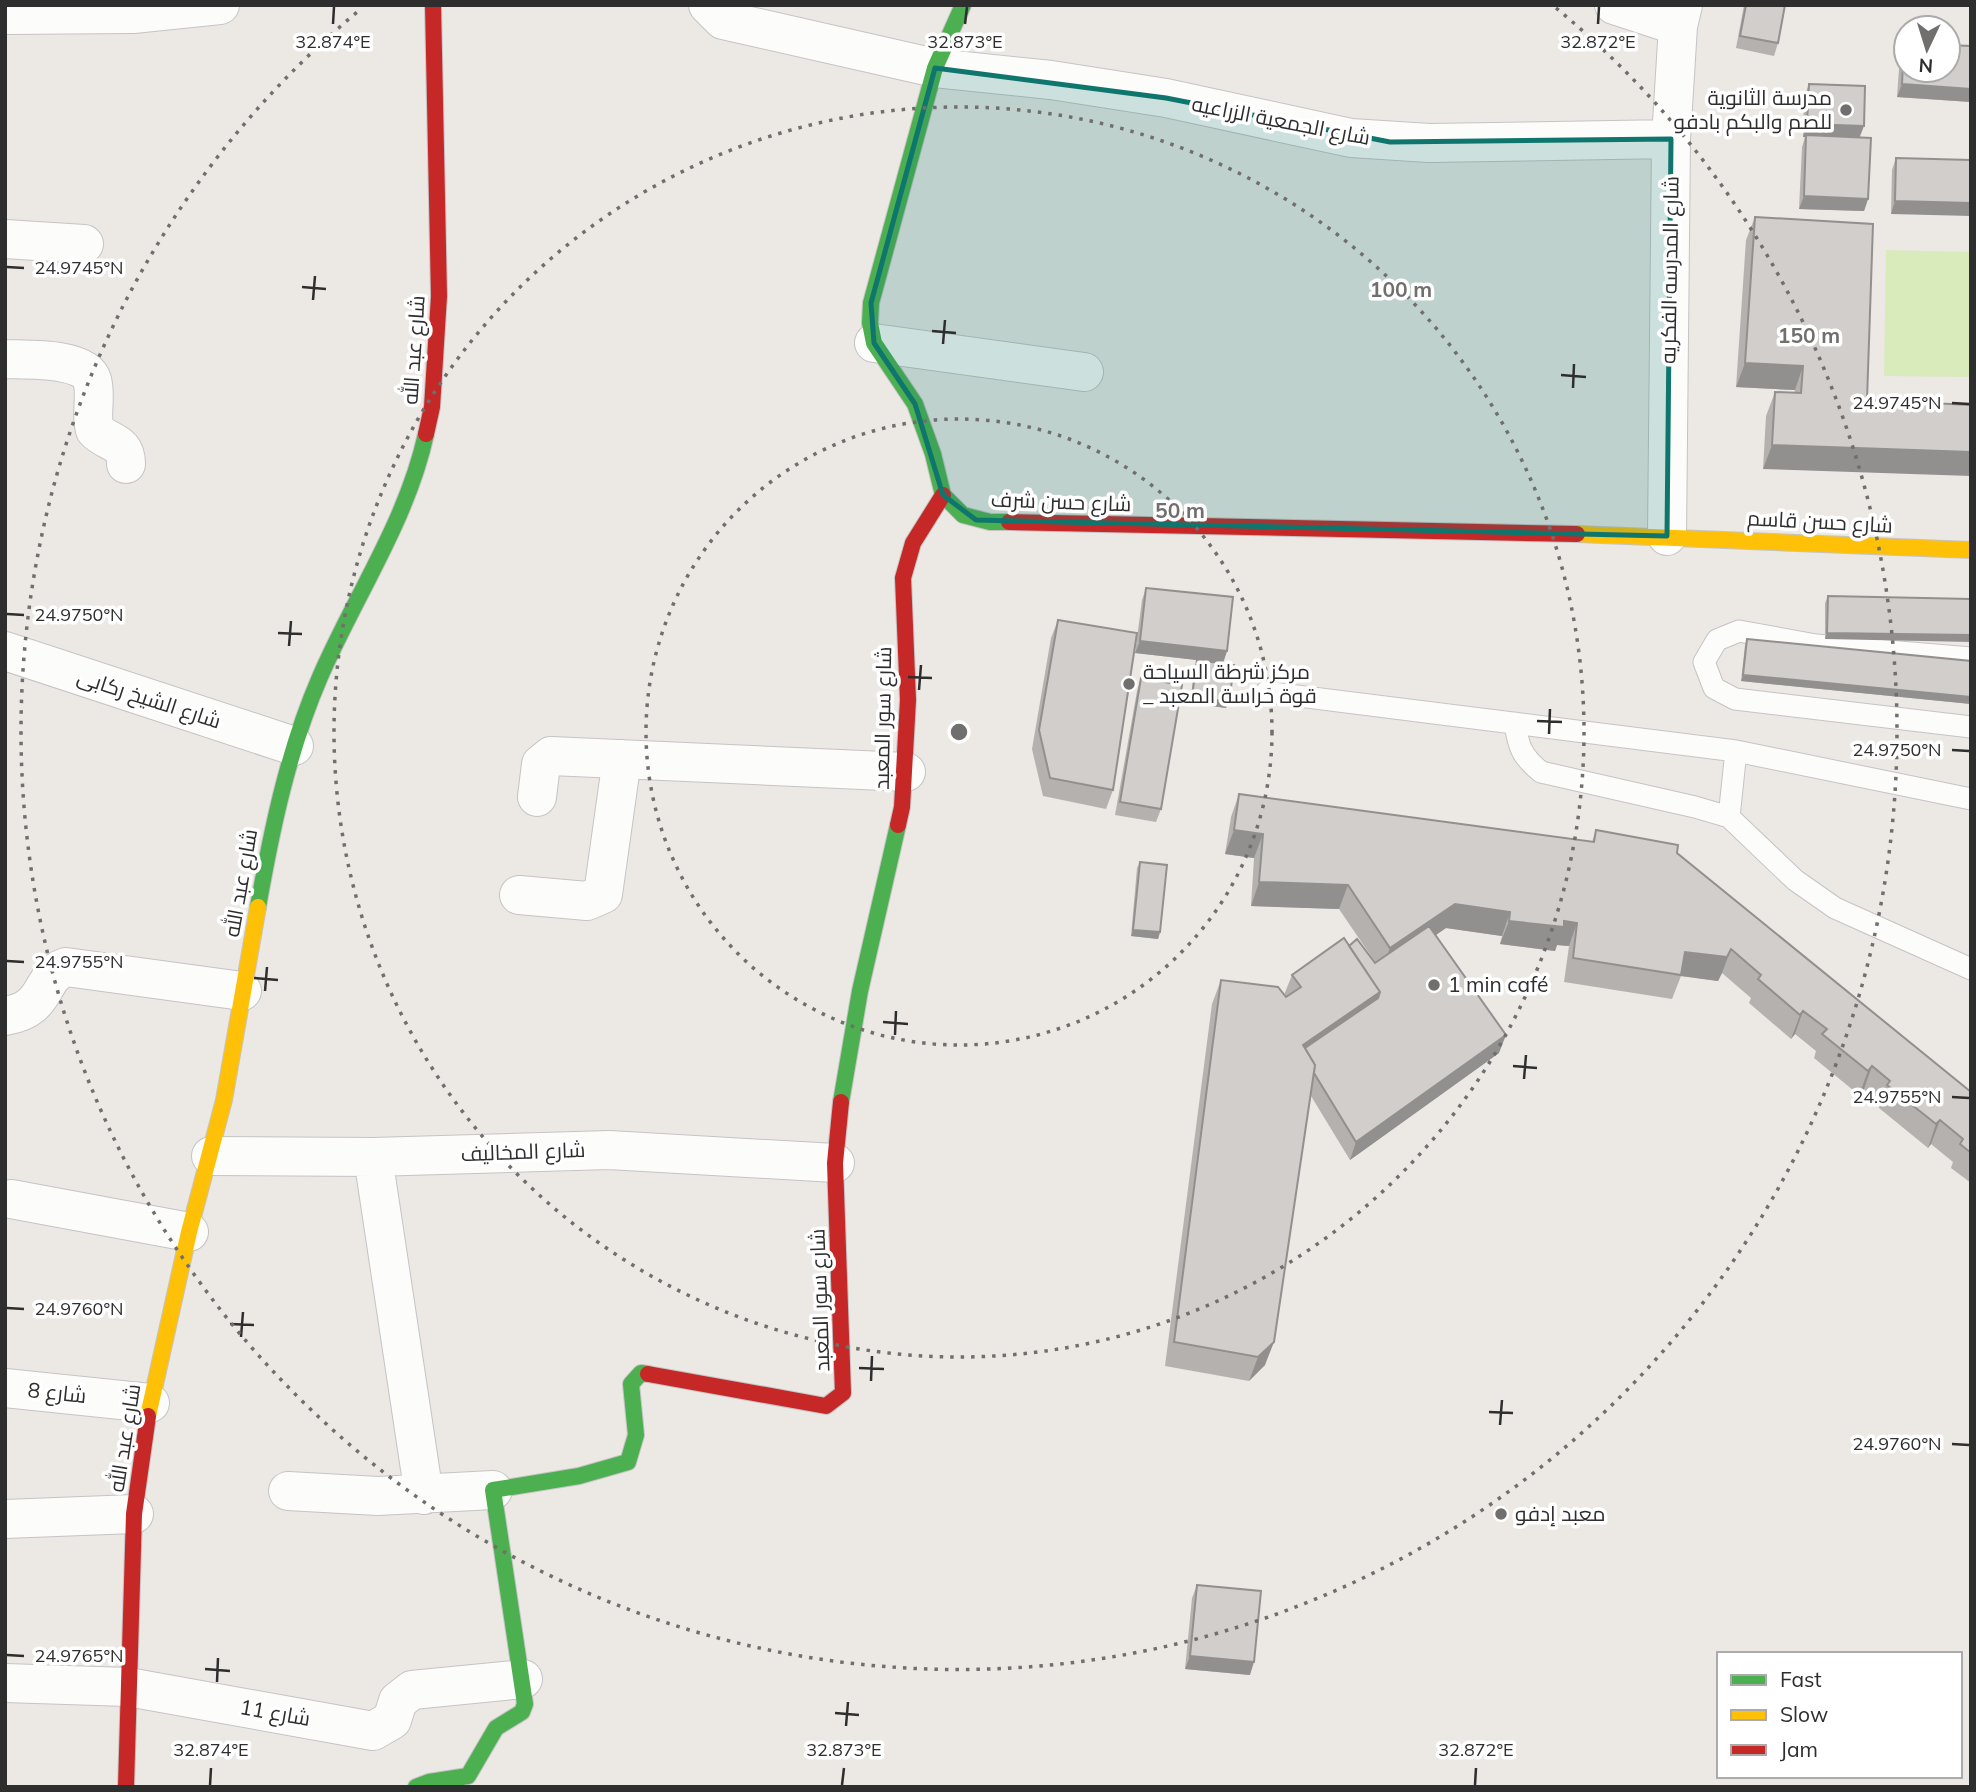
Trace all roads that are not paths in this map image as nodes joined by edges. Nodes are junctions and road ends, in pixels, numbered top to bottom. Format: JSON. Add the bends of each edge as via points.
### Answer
{"nodes":[{"id":1,"x":220,"y":5,"type":"edge"},
{"id":2,"x":433,"y":5,"type":"edge"},
{"id":3,"x":708,"y":5,"type":"edge"},
{"id":4,"x":963,"y":5,"type":"edge"},
{"id":5,"x":1614,"y":5,"type":"edge"},
{"id":6,"x":5,"y":15,"type":"edge"},
{"id":7,"x":1681,"y":16,"type":"edge"},
{"id":8,"x":934,"y":68,"type":"junction"},
{"id":9,"x":1671,"y":139,"type":"junction"},
{"id":10,"x":5,"y":239,"type":"edge"},
{"id":11,"x":84,"y":244,"type":"dead end"},
{"id":12,"x":874,"y":343,"type":"junction"},
{"id":13,"x":5,"y":359,"type":"edge"},
{"id":14,"x":1084,"y":372,"type":"dead end"},
{"id":15,"x":126,"y":464,"type":"dead end"},
{"id":16,"x":943,"y":495,"type":"junction"},
{"id":17,"x":1667,"y":536,"type":"junction"},
{"id":18,"x":1971,"y":550,"type":"edge"},
{"id":19,"x":5,"y":651,"type":"edge"},
{"id":20,"x":1971,"y":657,"type":"edge"},
{"id":21,"x":1266,"y":692,"type":"dead end"},
{"id":22,"x":1515,"y":723,"type":"junction"},
{"id":23,"x":1971,"y":727,"type":"edge"},
{"id":24,"x":293,"y":746,"type":"junction"},
{"id":25,"x":1736,"y":751,"type":"junction"},
{"id":26,"x":622,"y":759,"type":"junction"},
{"id":27,"x":906,"y":772,"type":"junction"},
{"id":28,"x":537,"y":797,"type":"dead end"},
{"id":29,"x":1971,"y":799,"type":"edge"},
{"id":30,"x":1729,"y":817,"type":"junction"},
{"id":31,"x":519,"y":895,"type":"dead end"},
{"id":32,"x":1971,"y":969,"type":"edge"},
{"id":33,"x":242,"y":991,"type":"junction"},
{"id":34,"x":5,"y":1016,"type":"edge"},
{"id":35,"x":211,"y":1156,"type":"junction"},
{"id":36,"x":373,"y":1157,"type":"junction"},
{"id":37,"x":835,"y":1163,"type":"junction"},
{"id":38,"x":11,"y":1199,"type":"dead end"},
{"id":39,"x":189,"y":1232,"type":"junction"},
{"id":40,"x":5,"y":1388,"type":"edge"},
{"id":41,"x":150,"y":1403,"type":"junction"},
{"id":42,"x":493,"y":1490,"type":"junction"},
{"id":43,"x":288,"y":1491,"type":"dead end"},
{"id":44,"x":424,"y":1495,"type":"junction"},
{"id":45,"x":134,"y":1514,"type":"junction"},
{"id":46,"x":5,"y":1519,"type":"edge"},
{"id":47,"x":523,"y":1679,"type":"junction"},
{"id":48,"x":5,"y":1683,"type":"edge"},
{"id":49,"x":128,"y":1687,"type":"junction"},
{"id":50,"x":126,"y":1787,"type":"edge"},
{"id":51,"x":416,"y":1787,"type":"edge"}],
"edges":[{"from":1,"to":6,"type":"street","via":[[133,14]]},
{"from":2,"to":24,"type":"street","name":"شارع عبد الله","via":[[439,296],[432,407],[420,461],[399,516],[320,677]]},
{"from":3,"to":8,"type":"street","name":"شارع الجمعية الزراعيه","via":[[723,20]]},
{"from":4,"to":8,"type":"street"},
{"from":5,"to":7,"type":"street"},
{"from":7,"to":9,"type":"street","name":"شارع المدرسه الفكريه"},
{"from":8,"to":9,"type":"street","name":"شارع الجمعية الزراعيه","via":[[1166,98],[1325,133],[1390,142]]},
{"from":8,"to":12,"type":"street","via":[[871,303]]},
{"from":9,"to":17,"type":"street","name":"شارع المدرسه الفكريه"},
{"from":10,"to":11,"type":"street"},
{"from":12,"to":14,"type":"street"},
{"from":12,"to":16,"type":"street","via":[[915,404]]},
{"from":13,"to":15,"type":"street","via":[[72,363],[88,373],[93,381],[95,430],[121,445]]},
{"from":16,"to":17,"type":"street","name":"شارع حسن شرف","via":[[963,515],[990,522]]},
{"from":16,"to":27,"type":"street","name":"شارع سور المعبد","via":[[913,543],[903,578]]},
{"from":17,"to":18,"type":"street","name":"شارع حسن قاسم"},
{"from":19,"to":24,"type":"street","name":"شارع الشيخ ركابى"},
{"from":20,"to":23,"type":"lane","via":[[1816,645],[1739,631],[1717,640],[1704,662],[1714,688],[1735,699]]},
{"from":21,"to":22,"type":"lane"},
{"from":22,"to":25,"type":"lane"},
{"from":22,"to":30,"type":"lane","via":[[1518,749],[1541,772]]},
{"from":24,"to":33,"type":"street","name":"شارع عبد الله","via":[[273,821]]},
{"from":25,"to":29,"type":"lane"},
{"from":25,"to":30,"type":"lane"},
{"from":26,"to":27,"type":"street"},
{"from":26,"to":28,"type":"street","via":[[551,756],[541,764]]},
{"from":26,"to":31,"type":"street","via":[[603,894],[587,901]]},
{"from":27,"to":37,"type":"street","name":"شارع سور المعبد","via":[[849,1044]]},
{"from":30,"to":32,"type":"lane","via":[[1814,895]]},
{"from":33,"to":34,"type":"street","via":[[66,967],[52,976],[34,1005]]},
{"from":33,"to":35,"type":"street","name":"شارع عبد الله"},
{"from":35,"to":36,"type":"street","name":"شارع المخاليف"},
{"from":35,"to":39,"type":"street","name":"شارع عبد الله"},
{"from":36,"to":37,"type":"street","name":"شارع المخاليف","via":[[609,1150]]},
{"from":36,"to":44,"type":"street"},
{"from":37,"to":42,"type":"street","name":"شارع سور المعبد","via":[[845,1382],[836,1401],[816,1405],[641,1373],[631,1384],[636,1439],[628,1462],[579,1476]]},
{"from":38,"to":39,"type":"street"},
{"from":39,"to":41,"type":"street","name":"شارع عبد الله"},
{"from":40,"to":41,"type":"street","name":"شارع 8"},
{"from":41,"to":45,"type":"street","name":"شارع عبد الله"},
{"from":42,"to":44,"type":"street"},
{"from":42,"to":47,"type":"street"},
{"from":43,"to":44,"type":"street"},
{"from":45,"to":46,"type":"street"},
{"from":45,"to":49,"type":"street","name":"شارع عبد الله"},
{"from":47,"to":49,"type":"street","name":"شارع 11","via":[[412,1690],[398,1701],[392,1720],[373,1731]]},
{"from":47,"to":51,"type":"street","via":[[522,1712],[496,1728],[468,1776],[452,1782],[433,1779]]},
{"from":48,"to":49,"type":"street","name":"شارع 11"},
{"from":49,"to":50,"type":"street","name":"شارع عبد الله"}]}
